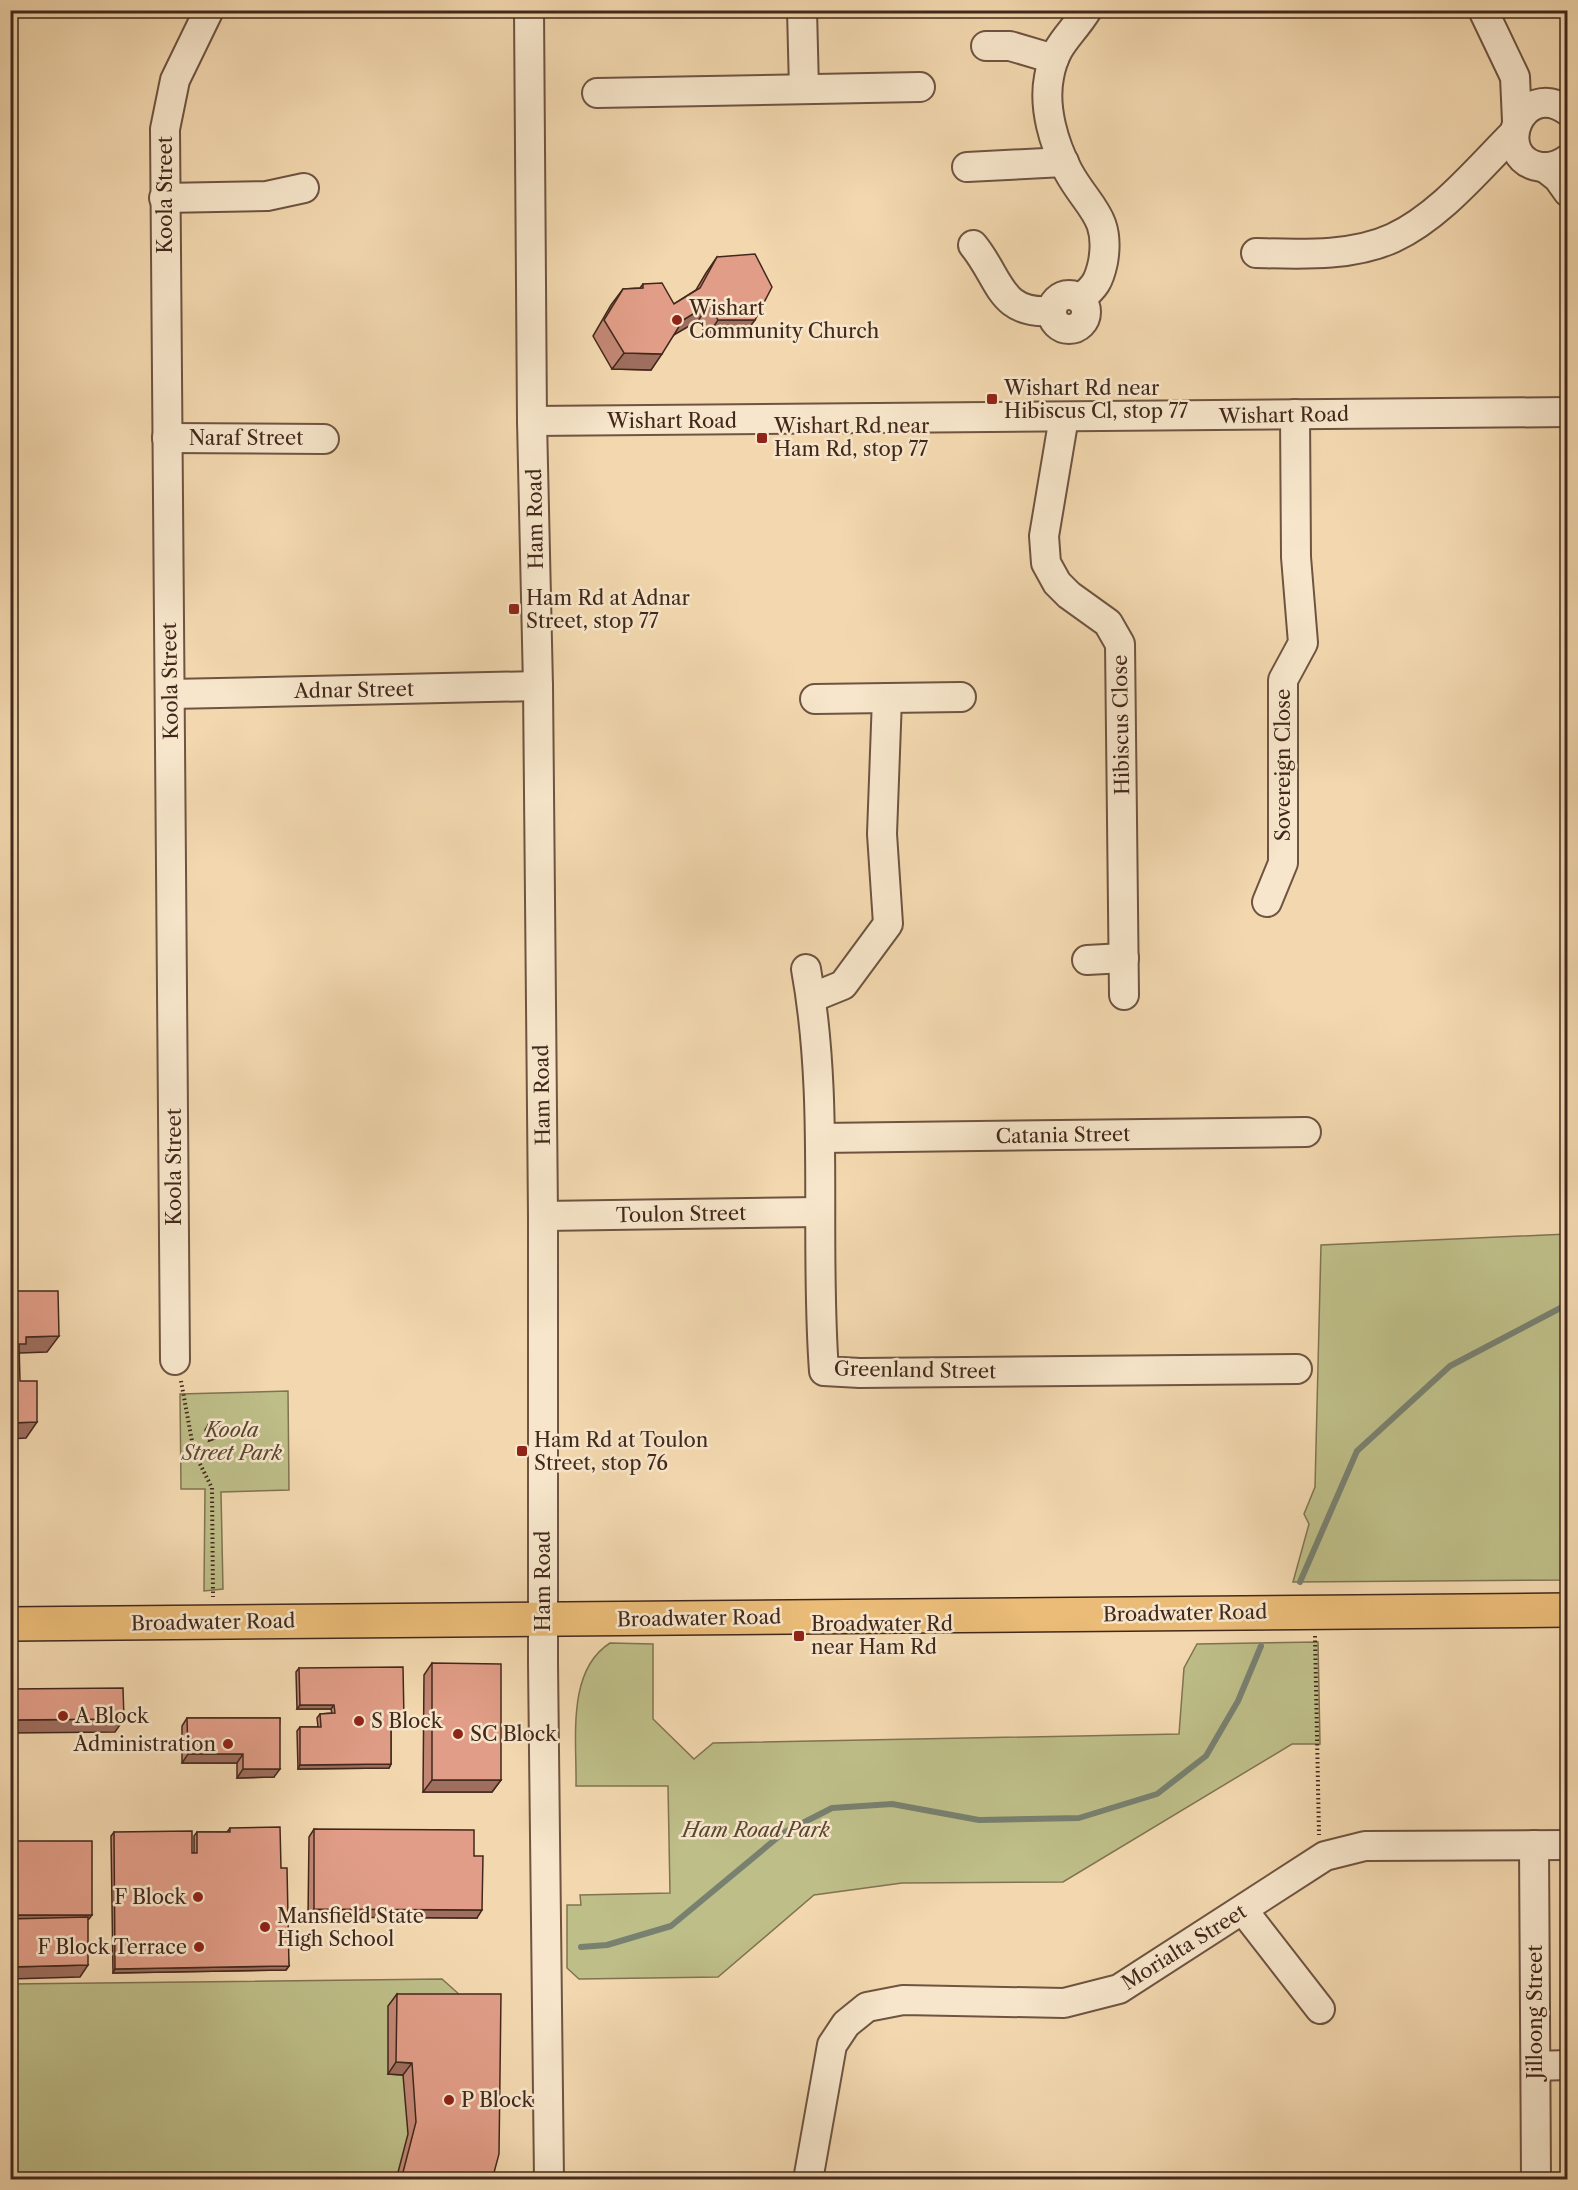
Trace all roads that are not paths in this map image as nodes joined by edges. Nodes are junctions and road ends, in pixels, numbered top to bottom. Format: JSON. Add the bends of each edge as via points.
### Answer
{"nodes":[{"id":1,"x":209,"y":10,"type":"edge"},
{"id":2,"x":529,"y":10,"type":"edge"},
{"id":3,"x":802,"y":10,"type":"edge"},
{"id":4,"x":1087,"y":10,"type":"edge"},
{"id":5,"x":1483,"y":10,"type":"edge"},
{"id":6,"x":986,"y":46,"type":"dead end"},
{"id":7,"x":1054,"y":59,"type":"junction"},
{"id":8,"x":1515,"y":77,"type":"junction"},
{"id":9,"x":920,"y":87,"type":"dead end"},
{"id":10,"x":804,"y":89,"type":"junction"},
{"id":11,"x":597,"y":93,"type":"dead end"},
{"id":12,"x":1560,"y":106,"type":"edge"},
{"id":13,"x":1515,"y":127,"type":"junction"},
{"id":14,"x":1065,"y":162,"type":"junction"},
{"id":15,"x":1546,"y":162,"type":"edge"},
{"id":16,"x":1483,"y":165,"type":"junction"},
{"id":17,"x":967,"y":167,"type":"dead end"},
{"id":18,"x":304,"y":188,"type":"dead end"},
{"id":19,"x":1568,"y":192,"type":"edge"},
{"id":20,"x":164,"y":198,"type":"junction"},
{"id":21,"x":973,"y":245,"type":"dead end"},
{"id":22,"x":1256,"y":253,"type":"dead end"},
{"id":23,"x":1568,"y":412,"type":"edge"},
{"id":24,"x":1295,"y":414,"type":"junction"},
{"id":25,"x":1064,"y":417,"type":"junction"},
{"id":26,"x":532,"y":421,"type":"junction"},
{"id":27,"x":167,"y":438,"type":"junction"},
{"id":28,"x":324,"y":439,"type":"dead end"},
{"id":29,"x":538,"y":686,"type":"junction"},
{"id":30,"x":170,"y":694,"type":"junction"},
{"id":31,"x":961,"y":697,"type":"dead end"},
{"id":32,"x":887,"y":698,"type":"junction"},
{"id":33,"x":815,"y":699,"type":"dead end"},
{"id":34,"x":1268,"y":902,"type":"dead end"},
{"id":35,"x":1124,"y":958,"type":"junction"},
{"id":36,"x":1087,"y":960,"type":"dead end"},
{"id":37,"x":806,"y":969,"type":"dead end"},
{"id":38,"x":1124,"y":995,"type":"dead end"},
{"id":39,"x":811,"y":998,"type":"junction"},
{"id":40,"x":1306,"y":1132,"type":"dead end"},
{"id":41,"x":820,"y":1138,"type":"junction"},
{"id":42,"x":818,"y":1212,"type":"junction"},
{"id":43,"x":543,"y":1216,"type":"junction"},
{"id":44,"x":175,"y":1360,"type":"road end"},
{"id":45,"x":1297,"y":1369,"type":"dead end"},
{"id":46,"x":1568,"y":1610,"type":"edge"},
{"id":47,"x":542,"y":1620,"type":"junction"},
{"id":48,"x":10,"y":1624,"type":"edge"},
{"id":49,"x":1534,"y":1845,"type":"junction"},
{"id":50,"x":1568,"y":1845,"type":"edge"},
{"id":51,"x":1243,"y":1910,"type":"junction"},
{"id":52,"x":1320,"y":2009,"type":"dead end"},
{"id":53,"x":1568,"y":2065,"type":"edge"},
{"id":54,"x":1536,"y":2066,"type":"junction"},
{"id":55,"x":549,"y":2180,"type":"edge"},
{"id":56,"x":808,"y":2180,"type":"edge"},
{"id":57,"x":1536,"y":2180,"type":"edge"}],
"edges":[{"from":1,"to":20,"type":"street","name":"Koola Street","via":[[175,80],[165,129]]},
{"from":2,"to":26,"type":"street","name":"Ham Road"},
{"from":3,"to":10,"type":"street"},
{"from":4,"to":7,"type":"street","via":[[1063,39]]},
{"from":5,"to":8,"type":"street"},
{"from":6,"to":7,"type":"street","via":[[1010,46]]},
{"from":7,"to":14,"type":"street","via":[[1048,105]]},
{"from":8,"to":12,"type":"street"},
{"from":8,"to":13,"type":"street"},
{"from":9,"to":10,"type":"street"},
{"from":10,"to":11,"type":"street"},
{"from":12,"to":13,"type":"street","via":[[1528,109]]},
{"from":13,"to":15,"type":"street","via":[[1519,153]]},
{"from":13,"to":16,"type":"street"},
{"from":14,"to":17,"type":"street"},
{"from":14,"to":21,"type":"street","via":[[1106,234],[1098,282],[1080,299],[1085,315],[1075,327],[1058,325],[1052,311],[1024,310],[1014,305]]},
{"from":15,"to":16,"type":"street"},
{"from":15,"to":19,"type":"street"},
{"from":16,"to":22,"type":"street","via":[[1430,214],[1393,238],[1363,248],[1327,252]]},
{"from":18,"to":20,"type":"street","via":[[267,196]]},
{"from":20,"to":27,"type":"street","name":"Koola Street"},
{"from":23,"to":24,"type":"street","name":"Wishart Road"},
{"from":24,"to":25,"type":"street","name":"Wishart Road"},
{"from":24,"to":34,"type":"street","name":"Sovereign Close","via":[[1296,557],[1303,643],[1283,680],[1283,863]]},
{"from":25,"to":26,"type":"street","name":"Wishart Road"},
{"from":25,"to":35,"type":"street","name":"Hibiscus Close","via":[[1043,550],[1057,583],[1108,623],[1120,644]]},
{"from":26,"to":29,"type":"street","name":"Ham Road"},
{"from":27,"to":28,"type":"street","name":"Naraf Street"},
{"from":27,"to":30,"type":"street","name":"Koola Street"},
{"from":29,"to":30,"type":"street","name":"Adnar Street"},
{"from":29,"to":43,"type":"street","name":"Ham Road"},
{"from":30,"to":44,"type":"street","name":"Koola Street"},
{"from":31,"to":32,"type":"street"},
{"from":32,"to":33,"type":"street"},
{"from":32,"to":39,"type":"street","via":[[882,834],[888,924],[843,985]]},
{"from":35,"to":36,"type":"street"},
{"from":35,"to":38,"type":"street","name":"Hibiscus Close"},
{"from":37,"to":39,"type":"street","name":"Greenland Street"},
{"from":39,"to":41,"type":"street","name":"Greenland Street"},
{"from":40,"to":41,"type":"street","name":"Catania Street"},
{"from":41,"to":42,"type":"street","name":"Greenland Street"},
{"from":42,"to":43,"type":"street","name":"Toulon Street"},
{"from":42,"to":45,"type":"street","name":"Greenland Street","via":[[825,1371]]},
{"from":43,"to":47,"type":"street","name":"Ham Road"},
{"from":46,"to":47,"type":"main road","name":"Broadwater Road"},
{"from":47,"to":48,"type":"main road","name":"Broadwater Road"},
{"from":47,"to":55,"type":"street","name":"Ham Road"},
{"from":49,"to":50,"type":"street","name":"Morialta Street"},
{"from":49,"to":51,"type":"street","name":"Morialta Street","via":[[1365,1846],[1325,1856]]},
{"from":49,"to":54,"type":"street","name":"Jilloong Street"},
{"from":51,"to":52,"type":"street"},
{"from":51,"to":56,"type":"street","name":"Morialta Street","via":[[1119,1989],[1064,2003],[903,2000],[867,2007],[846,2024],[832,2045]]},
{"from":53,"to":54,"type":"street"},
{"from":54,"to":57,"type":"street","name":"Jilloong Street"}]}
